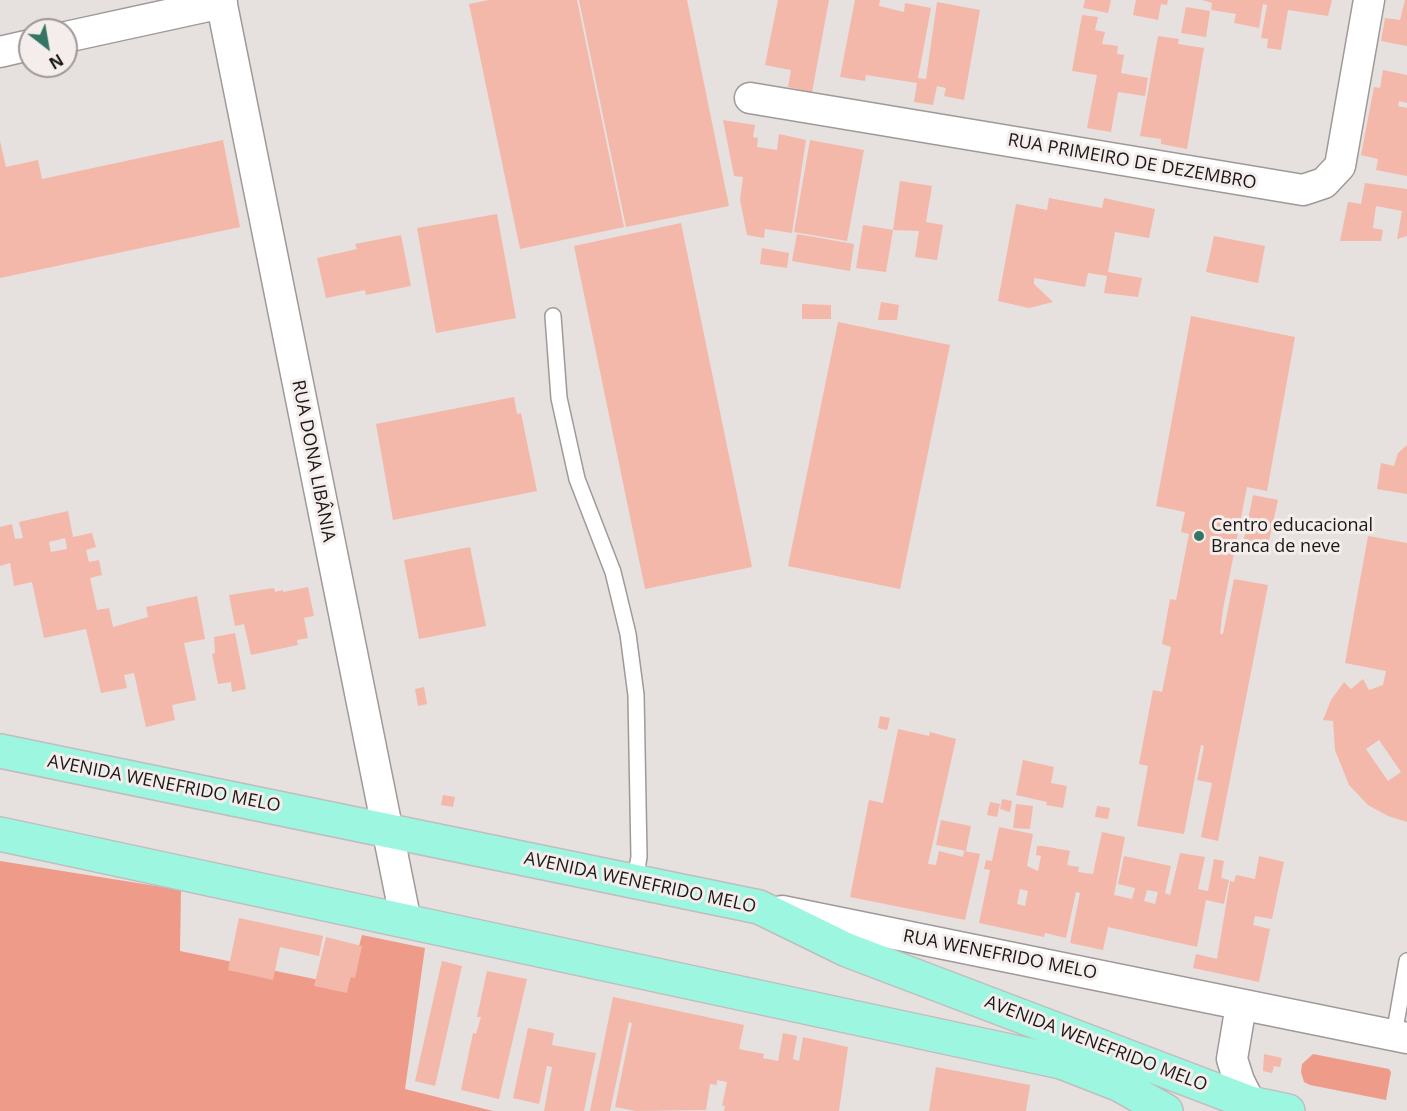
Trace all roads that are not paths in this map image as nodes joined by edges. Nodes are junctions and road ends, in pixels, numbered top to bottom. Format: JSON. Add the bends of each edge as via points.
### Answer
{"nodes":[{"id":1,"x":1369,"y":0,"type":"edge"},
{"id":2,"x":222,"y":2,"type":"edge"},
{"id":3,"x":78,"y":35,"type":"edge"},
{"id":4,"x":18,"y":48,"type":"edge"},
{"id":5,"x":0,"y":52,"type":"edge"},
{"id":6,"x":750,"y":98,"type":"dead end"},
{"id":7,"x":553,"y":316,"type":"dead end"},
{"id":8,"x":1,"y":746,"type":"edge"},
{"id":9,"x":387,"y":830,"type":"junction"},
{"id":10,"x":0,"y":834,"type":"edge"},
{"id":11,"x":635,"y":880,"type":"junction"},
{"id":12,"x":759,"y":907,"type":"junction"},
{"id":13,"x":406,"y":922,"type":"junction"},
{"id":14,"x":1407,"y":961,"type":"edge"},
{"id":15,"x":1241,"y":1005,"type":"junction"},
{"id":16,"x":1401,"y":1037,"type":"edge"},
{"id":17,"x":1250,"y":1103,"type":"junction"},
{"id":18,"x":1166,"y":1111,"type":"edge"},
{"id":19,"x":1288,"y":1111,"type":"edge"}],
"edges":[{"from":1,"to":6,"type":"street","name":"RUA PRIMEIRO DE DEZEMBRO","via":[[1340,166],[1324,183],[1303,190]]},
{"from":2,"to":3,"type":"street"},
{"from":2,"to":9,"type":"street","name":"RUA DONA LIBÂNIA"},
{"from":4,"to":5,"type":"street"},
{"from":7,"to":11,"type":"lane","via":[[559,398],[577,479],[613,572],[628,634],[636,695],[639,857]]},
{"from":8,"to":9,"type":"main road","name":"AVENIDA WENEFRIDO MELO"},
{"from":9,"to":11,"type":"main road","name":"AVENIDA WENEFRIDO MELO"},
{"from":9,"to":13,"type":"street","name":"RUA DONA LIBÂNIA"},
{"from":10,"to":13,"type":"main road","name":"AVENIDA WENEFRIDO MELO"},
{"from":11,"to":12,"type":"main road","name":"AVENIDA WENEFRIDO MELO"},
{"from":12,"to":15,"type":"street","name":"RUA WENEFRIDO MELO"},
{"from":12,"to":17,"type":"main road","name":"AVENIDA WENEFRIDO MELO","via":[[847,950]]},
{"from":13,"to":18,"type":"main road","name":"AVENIDA WENEFRIDO MELO","via":[[1060,1062],[1120,1085]]},
{"from":14,"to":16,"type":"lane"},
{"from":15,"to":16,"type":"street"},
{"from":15,"to":17,"type":"street","via":[[1232,1059]]},
{"from":17,"to":19,"type":"main road","name":"AVENIDA WENEFRIDO MELO"}]}
